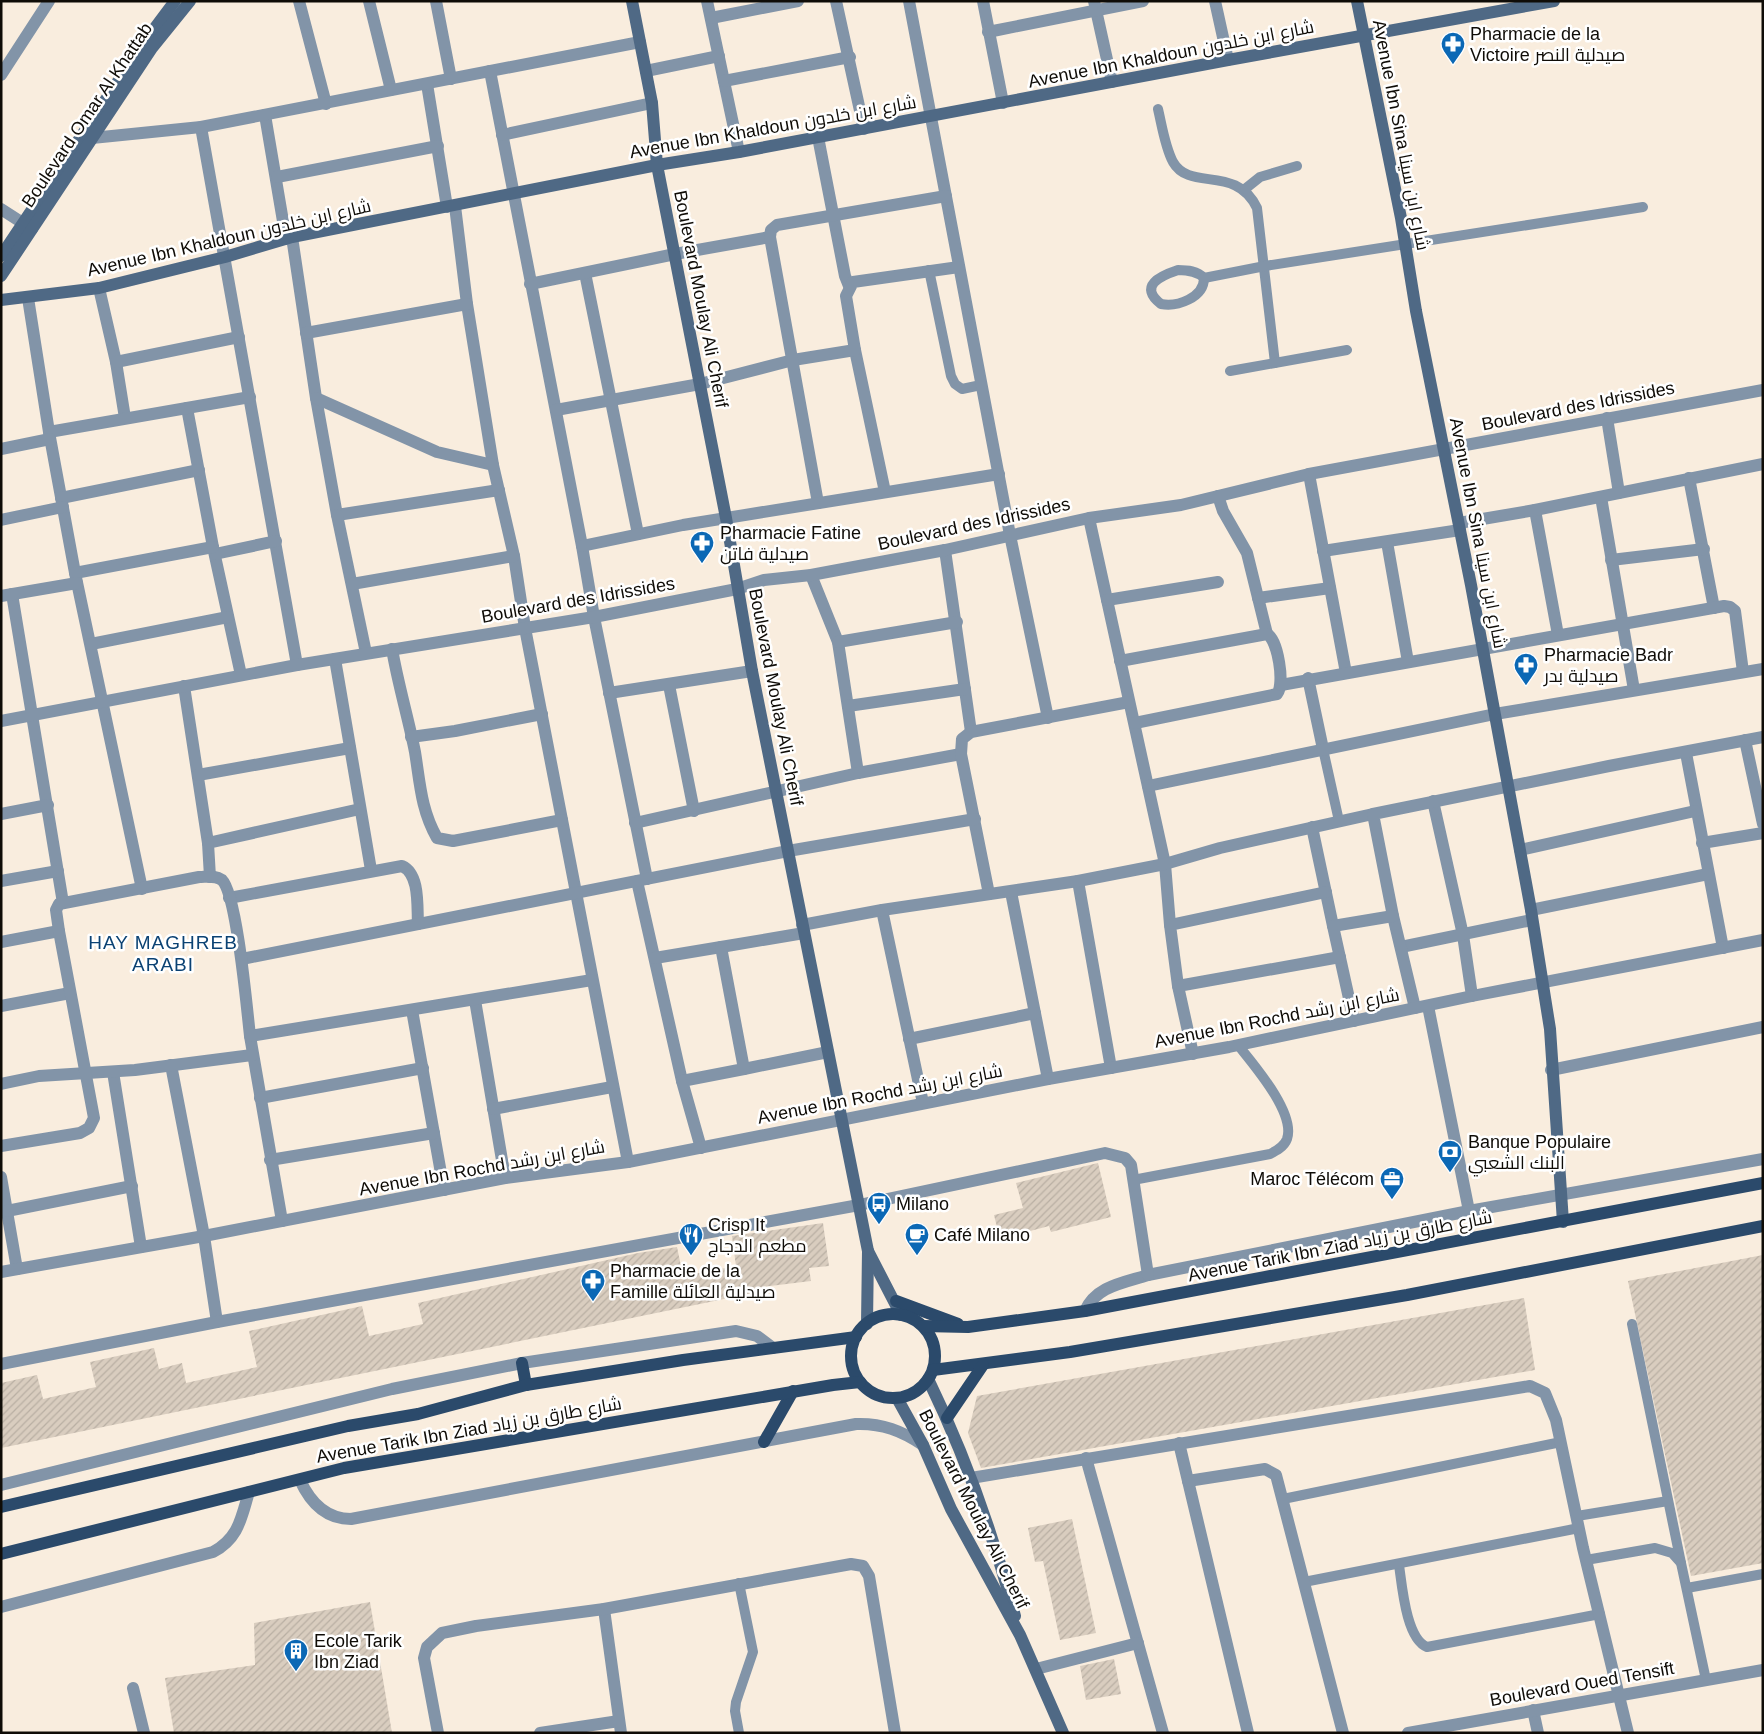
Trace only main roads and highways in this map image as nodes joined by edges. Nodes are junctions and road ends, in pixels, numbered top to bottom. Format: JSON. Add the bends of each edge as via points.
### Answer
{"nodes":[{"id":1,"x":1763,"y":1183,"type":"edge"},
{"id":2,"x":1763,"y":1226,"type":"edge"},
{"id":3,"x":896,"y":1301,"type":"road end"},
{"id":4,"x":922,"y":1326,"type":"junction"},
{"id":5,"x":968,"y":1327,"type":"junction"},
{"id":6,"x":856,"y":1337,"type":"junction"},
{"id":7,"x":522,"y":1363,"type":"road end"},
{"id":8,"x":984,"y":1365,"type":"junction"},
{"id":9,"x":930,"y":1375,"type":"junction"},
{"id":10,"x":860,"y":1382,"type":"junction"},
{"id":11,"x":526,"y":1385,"type":"junction"},
{"id":12,"x":793,"y":1391,"type":"junction"},
{"id":13,"x":948,"y":1418,"type":"road end"},
{"id":14,"x":764,"y":1442,"type":"road end"},
{"id":15,"x":1,"y":1507,"type":"edge"},
{"id":16,"x":1,"y":1554,"type":"edge"}],
"edges":[{"from":1,"to":5,"type":"main road","name":"Avenue Tarik Ibn Ziad شارع طارق بن زياد","via":[[1085,1311]]},
{"from":2,"to":8,"type":"main road","via":[[1397,1296]]},
{"from":3,"to":5,"type":"main road"},
{"from":4,"to":5,"type":"main road","name":"Avenue Tarik Ibn Ziad شارع طارق بن زياد"},
{"from":4,"to":6,"type":"main road","name":"Avenue Tarik Ibn Ziad شارع طارق بن زياد","via":[[901,1315],[883,1315],[867,1324]]},
{"from":4,"to":9,"type":"main road","via":[[931,1337],[935,1350]]},
{"from":6,"to":10,"type":"main road","via":[[851,1358]]},
{"from":6,"to":11,"type":"main road","name":"Avenue Tarik Ibn Ziad شارع طارق بن زياد"},
{"from":7,"to":11,"type":"main road"},
{"from":8,"to":9,"type":"main road"},
{"from":8,"to":13,"type":"main road"},
{"from":9,"to":10,"type":"main road","via":[[922,1388],[897,1398],[871,1392]]},
{"from":10,"to":12,"type":"main road","name":"Avenue Tarik Ibn Ziad شارع طارق بن زياد"},
{"from":11,"to":15,"type":"main road","name":"Avenue Tarik Ibn Ziad شارع طارق بن زياد","via":[[418,1414],[348,1426]]},
{"from":12,"to":14,"type":"main road"},
{"from":12,"to":16,"type":"main road","name":"Avenue Tarik Ibn Ziad شارع طارق بن زياد","via":[[344,1468]]}]}
